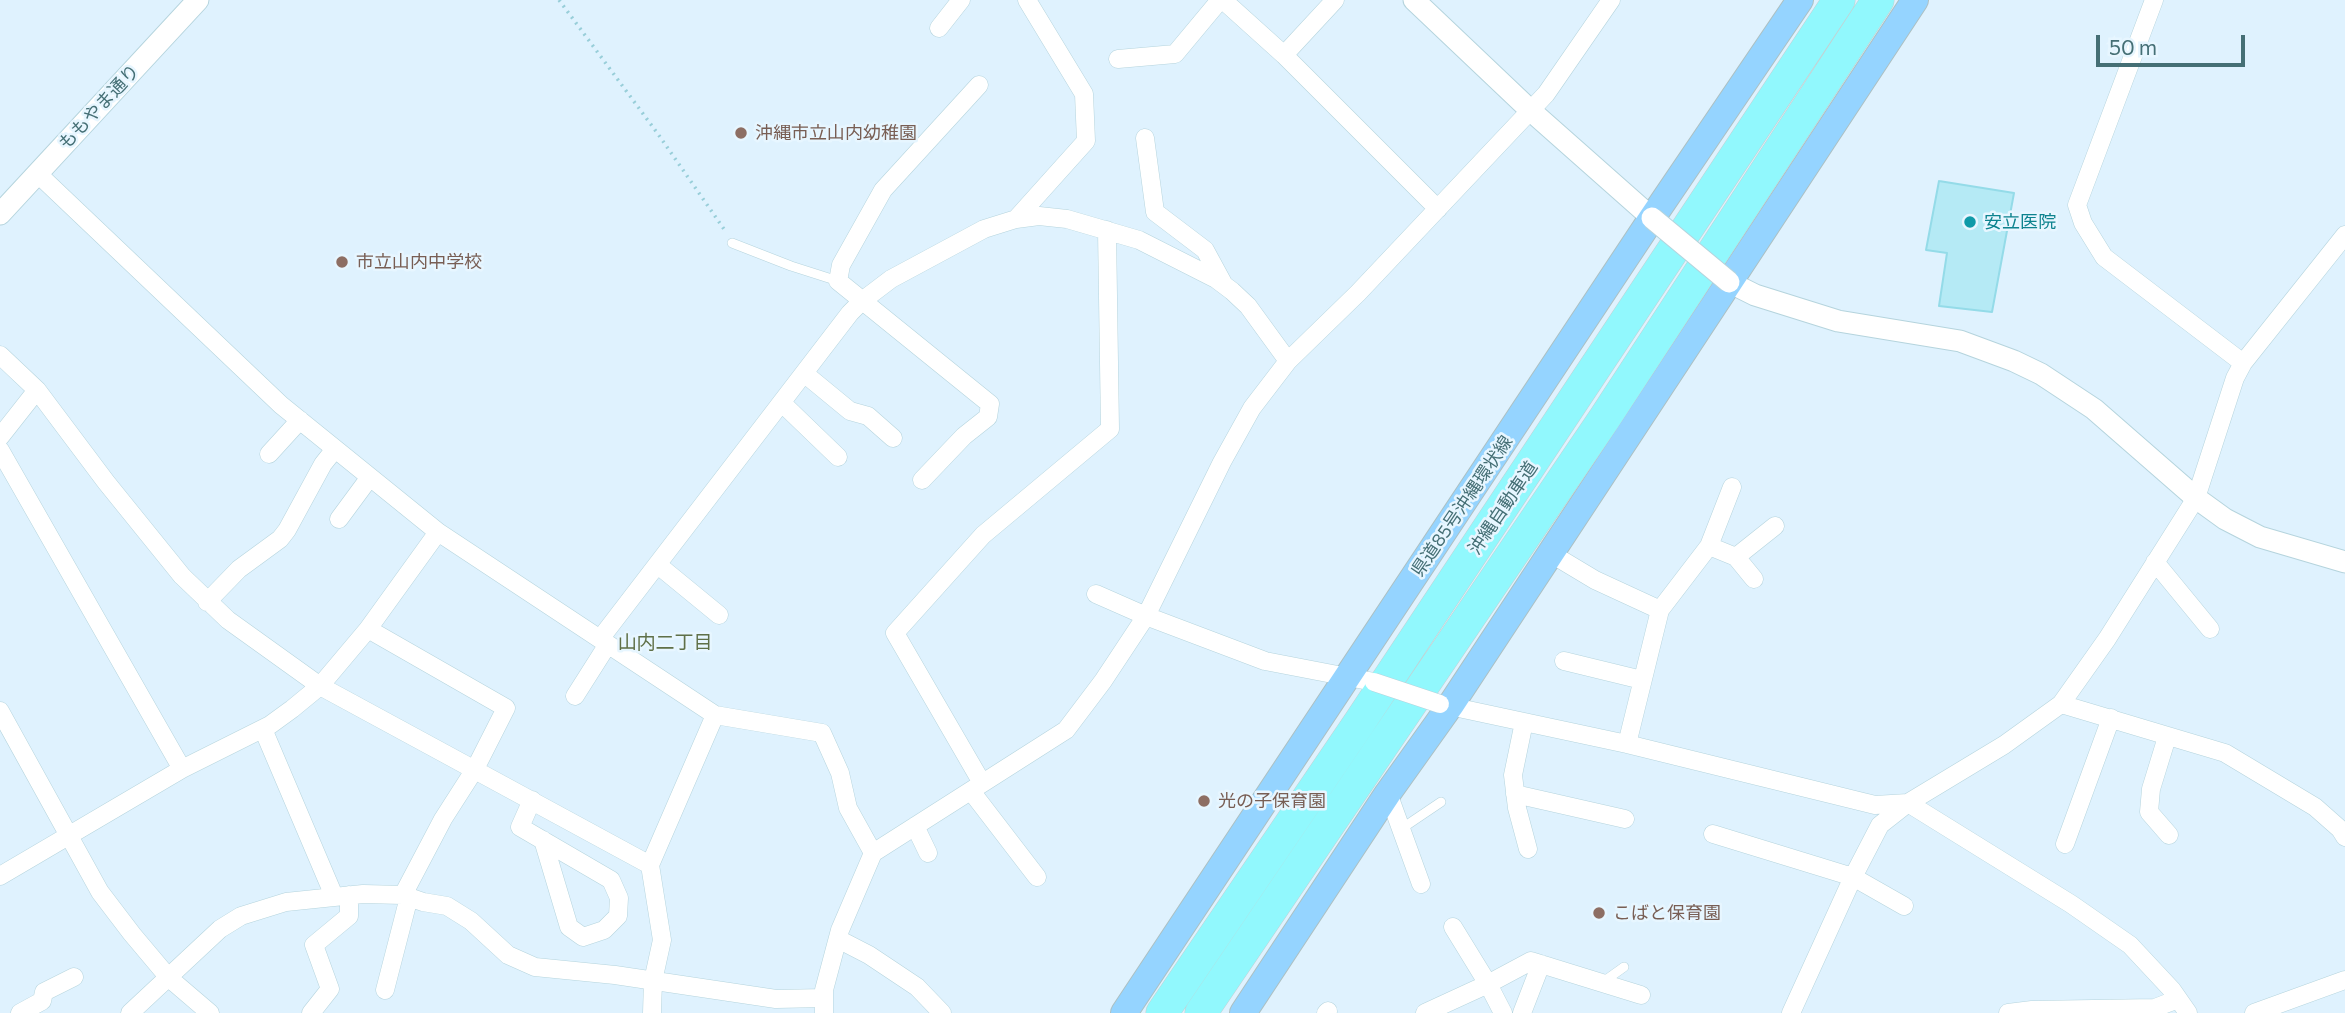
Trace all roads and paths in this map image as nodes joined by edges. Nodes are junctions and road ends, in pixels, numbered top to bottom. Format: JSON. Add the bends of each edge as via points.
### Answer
{"nodes":[{"id":1,"x":198,"y":0,"type":"edge"},
{"id":2,"x":559,"y":0,"type":"edge"},
{"id":3,"x":961,"y":0,"type":"edge"},
{"id":4,"x":1027,"y":0,"type":"edge"},
{"id":5,"x":1222,"y":0,"type":"edge"},
{"id":6,"x":1335,"y":0,"type":"edge"},
{"id":7,"x":1414,"y":0,"type":"edge"},
{"id":8,"x":1611,"y":0,"type":"edge"},
{"id":9,"x":1800,"y":0,"type":"edge"},
{"id":10,"x":1839,"y":0,"type":"edge"},
{"id":11,"x":1878,"y":0,"type":"edge"},
{"id":12,"x":1915,"y":0,"type":"edge"},
{"id":13,"x":2154,"y":0,"type":"edge"},
{"id":14,"x":939,"y":27,"type":"dead end"},
{"id":15,"x":1284,"y":55,"type":"junction"},
{"id":16,"x":1118,"y":59,"type":"dead end"},
{"id":17,"x":979,"y":85,"type":"dead end"},
{"id":18,"x":1530,"y":110,"type":"junction"},
{"id":19,"x":1145,"y":138,"type":"dead end"},
{"id":20,"x":37,"y":173,"type":"junction"},
{"id":21,"x":1438,"y":209,"type":"junction"},
{"id":22,"x":1,"y":212,"type":"edge"},
{"id":23,"x":1652,"y":218,"type":"junction"},
{"id":24,"x":1016,"y":219,"type":"junction"},
{"id":25,"x":1107,"y":230,"type":"junction"},
{"id":26,"x":2345,"y":235,"type":"edge"},
{"id":27,"x":732,"y":243,"type":"joint"},
{"id":28,"x":838,"y":281,"type":"junction"},
{"id":29,"x":1728,"y":282,"type":"junction"},
{"id":30,"x":1224,"y":285,"type":"junction"},
{"id":31,"x":862,"y":301,"type":"junction"},
{"id":32,"x":0,"y":355,"type":"edge"},
{"id":33,"x":1288,"y":360,"type":"junction"},
{"id":34,"x":2243,"y":363,"type":"junction"},
{"id":35,"x":805,"y":374,"type":"junction"},
{"id":36,"x":37,"y":390,"type":"junction"},
{"id":37,"x":783,"y":404,"type":"junction"},
{"id":38,"x":300,"y":420,"type":"junction"},
{"id":39,"x":0,"y":437,"type":"edge"},
{"id":40,"x":893,"y":438,"type":"dead end"},
{"id":41,"x":335,"y":449,"type":"junction"},
{"id":42,"x":0,"y":450,"type":"edge"},
{"id":43,"x":269,"y":454,"type":"dead end"},
{"id":44,"x":838,"y":457,"type":"dead end"},
{"id":45,"x":370,"y":477,"type":"junction"},
{"id":46,"x":922,"y":480,"type":"dead end"},
{"id":47,"x":1732,"y":487,"type":"dead end"},
{"id":48,"x":2196,"y":498,"type":"junction"},
{"id":49,"x":339,"y":519,"type":"dead end"},
{"id":50,"x":1775,"y":526,"type":"dead end"},
{"id":51,"x":438,"y":532,"type":"junction"},
{"id":52,"x":1709,"y":546,"type":"junction"},
{"id":53,"x":1550,"y":553,"type":"junction"},
{"id":54,"x":1736,"y":557,"type":"junction"},
{"id":55,"x":2155,"y":562,"type":"junction"},
{"id":56,"x":2345,"y":562,"type":"edge"},
{"id":57,"x":658,"y":565,"type":"junction"},
{"id":58,"x":1754,"y":579,"type":"dead end"},
{"id":59,"x":1096,"y":594,"type":"dead end"},
{"id":60,"x":207,"y":602,"type":"junction"},
{"id":61,"x":1660,"y":610,"type":"junction"},
{"id":62,"x":719,"y":615,"type":"dead end"},
{"id":63,"x":1146,"y":616,"type":"junction"},
{"id":64,"x":368,"y":629,"type":"junction"},
{"id":65,"x":2210,"y":629,"type":"dead end"},
{"id":66,"x":604,"y":642,"type":"junction"},
{"id":67,"x":1564,"y":661,"type":"dead end"},
{"id":68,"x":1361,"y":679,"type":"junction"},
{"id":69,"x":1642,"y":680,"type":"junction"},
{"id":70,"x":320,"y":686,"type":"junction"},
{"id":71,"x":575,"y":696,"type":"dead end"},
{"id":72,"x":2061,"y":704,"type":"junction"},
{"id":73,"x":1445,"y":705,"type":"junction"},
{"id":74,"x":0,"y":711,"type":"edge"},
{"id":75,"x":715,"y":715,"type":"junction"},
{"id":76,"x":2111,"y":718,"type":"junction"},
{"id":77,"x":1524,"y":722,"type":"junction"},
{"id":78,"x":262,"y":729,"type":"junction"},
{"id":79,"x":2167,"y":737,"type":"junction"},
{"id":80,"x":1627,"y":744,"type":"junction"},
{"id":81,"x":183,"y":769,"type":"junction"},
{"id":82,"x":475,"y":769,"type":"junction"},
{"id":83,"x":976,"y":787,"type":"junction"},
{"id":84,"x":1388,"y":793,"type":"junction"},
{"id":85,"x":1515,"y":794,"type":"junction"},
{"id":86,"x":532,"y":800,"type":"junction"},
{"id":87,"x":1441,"y":802,"type":"dead end"},
{"id":88,"x":1908,"y":803,"type":"junction"},
{"id":89,"x":1625,"y":819,"type":"dead end"},
{"id":90,"x":915,"y":826,"type":"junction"},
{"id":91,"x":1401,"y":829,"type":"junction"},
{"id":92,"x":1713,"y":834,"type":"dead end"},
{"id":93,"x":2169,"y":835,"type":"dead end"},
{"id":94,"x":68,"y":836,"type":"junction"},
{"id":95,"x":2345,"y":837,"type":"edge"},
{"id":96,"x":543,"y":840,"type":"junction"},
{"id":97,"x":2066,"y":845,"type":"dead end"},
{"id":98,"x":1528,"y":849,"type":"dead end"},
{"id":99,"x":873,"y":853,"type":"junction"},
{"id":100,"x":928,"y":853,"type":"dead end"},
{"id":101,"x":650,"y":865,"type":"junction"},
{"id":102,"x":0,"y":876,"type":"edge"},
{"id":103,"x":1037,"y":877,"type":"dead end"},
{"id":104,"x":1853,"y":877,"type":"junction"},
{"id":105,"x":1421,"y":884,"type":"dead end"},
{"id":106,"x":342,"y":896,"type":"junction"},
{"id":107,"x":406,"y":896,"type":"junction"},
{"id":108,"x":1904,"y":906,"type":"dead end"},
{"id":109,"x":1453,"y":927,"type":"dead end"},
{"id":110,"x":838,"y":939,"type":"junction"},
{"id":111,"x":1541,"y":964,"type":"junction"},
{"id":112,"x":1624,"y":967,"type":"dead end"},
{"id":113,"x":74,"y":977,"type":"dead end"},
{"id":114,"x":169,"y":978,"type":"junction"},
{"id":115,"x":2345,"y":980,"type":"edge"},
{"id":116,"x":653,"y":981,"type":"junction"},
{"id":117,"x":1601,"y":982,"type":"junction"},
{"id":118,"x":1488,"y":984,"type":"junction"},
{"id":119,"x":385,"y":990,"type":"dead end"},
{"id":120,"x":1641,"y":995,"type":"dead end"},
{"id":121,"x":824,"y":1006,"type":"edge"},
{"id":122,"x":2183,"y":1006,"type":"edge"},
{"id":123,"x":20,"y":1013,"type":"edge"},
{"id":124,"x":130,"y":1013,"type":"edge"},
{"id":125,"x":210,"y":1013,"type":"edge"},
{"id":126,"x":311,"y":1013,"type":"edge"},
{"id":127,"x":652,"y":1013,"type":"edge"},
{"id":128,"x":942,"y":1013,"type":"edge"},
{"id":129,"x":1124,"y":1013,"type":"edge"},
{"id":130,"x":1162,"y":1013,"type":"edge"},
{"id":131,"x":1201,"y":1013,"type":"edge"},
{"id":132,"x":1243,"y":1013,"type":"edge"},
{"id":133,"x":1425,"y":1013,"type":"edge"},
{"id":134,"x":1503,"y":1013,"type":"edge"},
{"id":135,"x":1522,"y":1013,"type":"edge"},
{"id":136,"x":1791,"y":1013,"type":"edge"},
{"id":137,"x":2008,"y":1013,"type":"edge"},
{"id":138,"x":2254,"y":1013,"type":"edge"}],
"edges":[{"from":1,"to":20,"type":"street","name":"ももやま通り"},
{"from":2,"to":27,"type":"path"},
{"from":3,"to":14,"type":"street"},
{"from":4,"to":24,"type":"street","via":[[1084,94],[1086,141]]},
{"from":5,"to":15,"type":"street"},
{"from":5,"to":16,"type":"street","via":[[1175,54]]},
{"from":6,"to":15,"type":"street"},
{"from":7,"to":18,"type":"street"},
{"from":8,"to":18,"type":"street"},
{"from":9,"to":23,"type":"main road","name":"県道85号沖縄環状線"},
{"from":10,"to":130,"type":"highway","name":"沖縄自動車道"},
{"from":11,"to":131,"type":"highway","name":"沖縄自動車道","via":[[1604,419]]},
{"from":12,"to":29,"type":"main road"},
{"from":13,"to":34,"type":"street","via":[[2077,205],[2082,223],[2104,257]]},
{"from":15,"to":21,"type":"street"},
{"from":17,"to":28,"type":"street","via":[[883,190],[841,265]]},
{"from":18,"to":21,"type":"street"},
{"from":18,"to":23,"type":"street"},
{"from":19,"to":30,"type":"street","via":[[1155,212],[1205,250]]},
{"from":20,"to":22,"type":"street","name":"ももやま通り"},
{"from":20,"to":38,"type":"street"},
{"from":21,"to":33,"type":"street"},
{"from":23,"to":29,"type":"street","bridge":true},
{"from":23,"to":68,"type":"main road","name":"県道85号沖縄環状線"},
{"from":24,"to":25,"type":"street","via":[[1067,219]]},
{"from":24,"to":31,"type":"street","via":[[984,229],[923,260]]},
{"from":25,"to":30,"type":"street","via":[[1139,240]]},
{"from":25,"to":83,"type":"street","via":[[1110,429],[984,536],[895,633]]},
{"from":26,"to":34,"type":"street"},
{"from":27,"to":28,"type":"lane"},
{"from":28,"to":31,"type":"street"},
{"from":29,"to":48,"type":"street","via":[[1838,321],[1960,341],[2014,361],[2094,410]]},
{"from":29,"to":53,"type":"main road"},
{"from":30,"to":33,"type":"street","via":[[1248,306]]},
{"from":31,"to":35,"type":"street"},
{"from":31,"to":46,"type":"street","via":[[990,404],[988,417]]},
{"from":32,"to":36,"type":"street"},
{"from":33,"to":63,"type":"street","via":[[1252,408],[1222,462]]},
{"from":34,"to":48,"type":"street"},
{"from":35,"to":37,"type":"street"},
{"from":35,"to":40,"type":"street"},
{"from":36,"to":39,"type":"street"},
{"from":36,"to":60,"type":"street","via":[[181,576]]},
{"from":37,"to":44,"type":"street"},
{"from":37,"to":57,"type":"street"},
{"from":38,"to":41,"type":"street"},
{"from":38,"to":43,"type":"street"},
{"from":41,"to":45,"type":"street"},
{"from":41,"to":60,"type":"street","via":[[280,540],[239,569]]},
{"from":42,"to":81,"type":"street"},
{"from":45,"to":49,"type":"street"},
{"from":45,"to":51,"type":"street"},
{"from":47,"to":52,"type":"street"},
{"from":48,"to":55,"type":"street"},
{"from":48,"to":56,"type":"street","via":[[2260,537]]},
{"from":50,"to":54,"type":"street"},
{"from":51,"to":64,"type":"street"},
{"from":51,"to":66,"type":"street"},
{"from":52,"to":54,"type":"street"},
{"from":52,"to":61,"type":"street"},
{"from":53,"to":61,"type":"street"},
{"from":53,"to":73,"type":"main road"},
{"from":54,"to":58,"type":"street"},
{"from":55,"to":65,"type":"street"},
{"from":55,"to":72,"type":"street"},
{"from":57,"to":62,"type":"street"},
{"from":57,"to":66,"type":"street"},
{"from":59,"to":63,"type":"street"},
{"from":60,"to":70,"type":"street"},
{"from":61,"to":69,"type":"street"},
{"from":63,"to":68,"type":"street","via":[[1265,661]]},
{"from":63,"to":83,"type":"street","via":[[1066,730]]},
{"from":64,"to":70,"type":"street"},
{"from":64,"to":82,"type":"street","via":[[506,708]]},
{"from":66,"to":71,"type":"street"},
{"from":66,"to":75,"type":"street"},
{"from":67,"to":69,"type":"street"},
{"from":68,"to":73,"type":"street","bridge":true},
{"from":68,"to":129,"type":"main road","name":"県道85号沖縄環状線"},
{"from":69,"to":80,"type":"street"},
{"from":70,"to":78,"type":"street"},
{"from":70,"to":82,"type":"street"},
{"from":72,"to":76,"type":"street"},
{"from":72,"to":88,"type":"street"},
{"from":73,"to":77,"type":"street"},
{"from":73,"to":84,"type":"main road"},
{"from":74,"to":94,"type":"street"},
{"from":75,"to":99,"type":"street","via":[[822,733],[840,773],[848,808]]},
{"from":75,"to":101,"type":"street"},
{"from":76,"to":79,"type":"street"},
{"from":76,"to":97,"type":"street"},
{"from":77,"to":80,"type":"street"},
{"from":77,"to":85,"type":"street","via":[[1513,775]]},
{"from":78,"to":81,"type":"street"},
{"from":78,"to":106,"type":"street"},
{"from":79,"to":93,"type":"street","via":[[2149,812]]},
{"from":79,"to":95,"type":"street","via":[[2225,753],[2315,807]]},
{"from":80,"to":88,"type":"street","via":[[1875,805]]},
{"from":81,"to":94,"type":"street"},
{"from":82,"to":86,"type":"street"},
{"from":82,"to":107,"type":"street","via":[[443,819]]},
{"from":83,"to":90,"type":"street"},
{"from":83,"to":103,"type":"street"},
{"from":84,"to":91,"type":"street"},
{"from":84,"to":132,"type":"main road"},
{"from":85,"to":89,"type":"street"},
{"from":85,"to":98,"type":"street"},
{"from":86,"to":96,"type":"street","via":[[520,827]]},
{"from":86,"to":101,"type":"street"},
{"from":87,"to":91,"type":"lane"},
{"from":88,"to":104,"type":"street","via":[[1880,825]]},
{"from":88,"to":122,"type":"street","via":[[2130,945]]},
{"from":90,"to":99,"type":"street"},
{"from":90,"to":100,"type":"street"},
{"from":91,"to":105,"type":"street"},
{"from":92,"to":104,"type":"street"},
{"from":94,"to":102,"type":"street"},
{"from":94,"to":114,"type":"street","via":[[100,892]]},
{"from":96,"to":96,"type":"street","via":[[611,880],[619,898],[618,916],[604,930],[583,937],[569,927]]},
{"from":99,"to":110,"type":"street"},
{"from":101,"to":116,"type":"street","via":[[662,940]]},
{"from":104,"to":108,"type":"street"},
{"from":104,"to":136,"type":"street"},
{"from":106,"to":107,"type":"street"},
{"from":106,"to":114,"type":"street","via":[[286,902],[241,916],[220,929]]},
{"from":106,"to":126,"type":"street","via":[[349,916],[314,945],[330,989]]},
{"from":107,"to":116,"type":"street","via":[[447,906],[471,920],[508,955],[536,967]]},
{"from":107,"to":119,"type":"street"},
{"from":109,"to":118,"type":"street"},
{"from":110,"to":121,"type":"street"},
{"from":110,"to":128,"type":"street","via":[[917,987]]},
{"from":111,"to":117,"type":"street"},
{"from":111,"to":118,"type":"street","via":[[1531,961]]},
{"from":111,"to":135,"type":"street"},
{"from":112,"to":117,"type":"lane"},
{"from":113,"to":123,"type":"street","via":[[44,992],[42,1001]]},
{"from":114,"to":124,"type":"street"},
{"from":114,"to":125,"type":"street"},
{"from":115,"to":138,"type":"street"},
{"from":116,"to":121,"type":"street"},
{"from":116,"to":127,"type":"street"},
{"from":117,"to":120,"type":"street"},
{"from":118,"to":133,"type":"street"},
{"from":118,"to":134,"type":"street"},
{"from":122,"to":137,"type":"street"}]}
